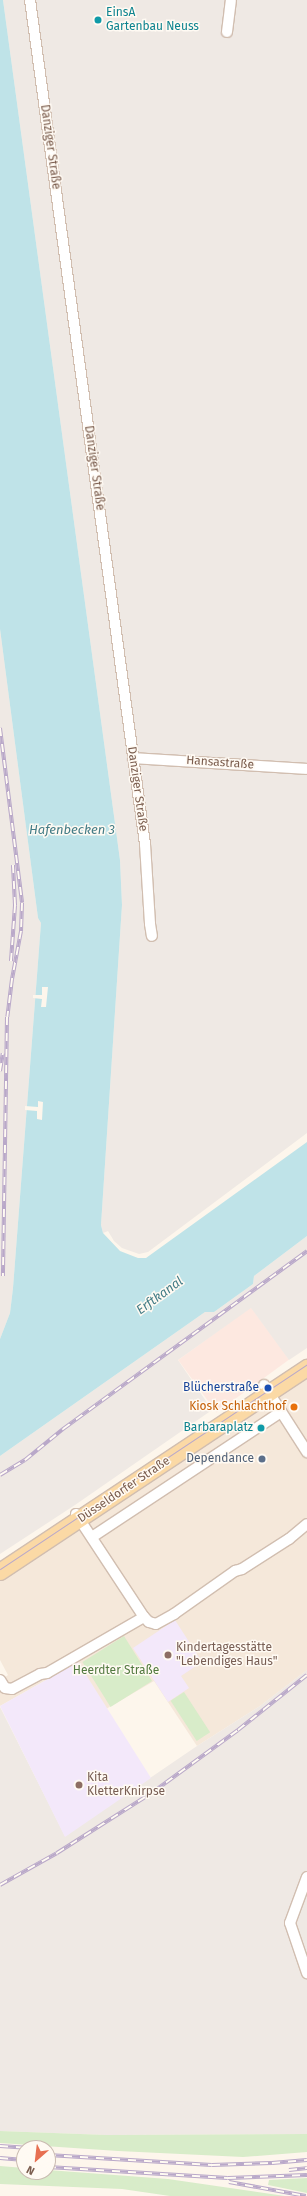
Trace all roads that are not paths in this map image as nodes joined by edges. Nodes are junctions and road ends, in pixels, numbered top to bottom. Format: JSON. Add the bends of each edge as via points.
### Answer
{"nodes":[{"id":1,"x":30,"y":0,"type":"edge"},
{"id":2,"x":231,"y":0,"type":"edge"},
{"id":3,"x":227,"y":32,"type":"dead end"},
{"id":4,"x":133,"y":758,"type":"junction"},
{"id":5,"x":307,"y":769,"type":"edge"},
{"id":6,"x":152,"y":936,"type":"dead end"},
{"id":7,"x":307,"y":1357,"type":"edge"},
{"id":8,"x":307,"y":1368,"type":"edge"},
{"id":9,"x":266,"y":1389,"type":"junction"},
{"id":10,"x":282,"y":1412,"type":"junction"},
{"id":11,"x":307,"y":1452,"type":"edge"},
{"id":12,"x":78,"y":1516,"type":"junction"},
{"id":13,"x":307,"y":1524,"type":"edge"},
{"id":14,"x":92,"y":1537,"type":"junction"},
{"id":15,"x":0,"y":1561,"type":"edge"},
{"id":16,"x":0,"y":1572,"type":"edge"},
{"id":17,"x":144,"y":1617,"type":"junction"},
{"id":18,"x":0,"y":1680,"type":"edge"},
{"id":19,"x":307,"y":1877,"type":"edge"},
{"id":20,"x":307,"y":1973,"type":"edge"}],
"edges":[{"from":1,"to":4,"type":"street","name":"Danziger Straße"},
{"from":2,"to":3,"type":"street"},
{"from":4,"to":5,"type":"street","name":"Hansastraße"},
{"from":4,"to":6,"type":"street","name":"Danziger Straße","via":[[145,844]]},
{"from":7,"to":9,"type":"main road","name":"Düsseldorfer Straße"},
{"from":8,"to":9,"type":"main road","name":"Düsseldorfer Straße"},
{"from":9,"to":10,"type":"street"},
{"from":9,"to":12,"type":"main road","name":"Düsseldorfer Straße"},
{"from":10,"to":11,"type":"street"},
{"from":10,"to":14,"type":"street","name":"Düsseldorfer Straße"},
{"from":12,"to":14,"type":"street"},
{"from":12,"to":15,"type":"main road","name":"Düsseldorfer Straße"},
{"from":12,"to":16,"type":"main road","name":"Düsseldorfer Straße"},
{"from":13,"to":17,"type":"street","via":[[289,1539],[235,1571],[162,1622],[156,1624]]},
{"from":14,"to":17,"type":"street"},
{"from":17,"to":18,"type":"street","via":[[47,1674],[40,1674],[8,1689]]},
{"from":19,"to":20,"type":"street","via":[[290,1923]]}]}
